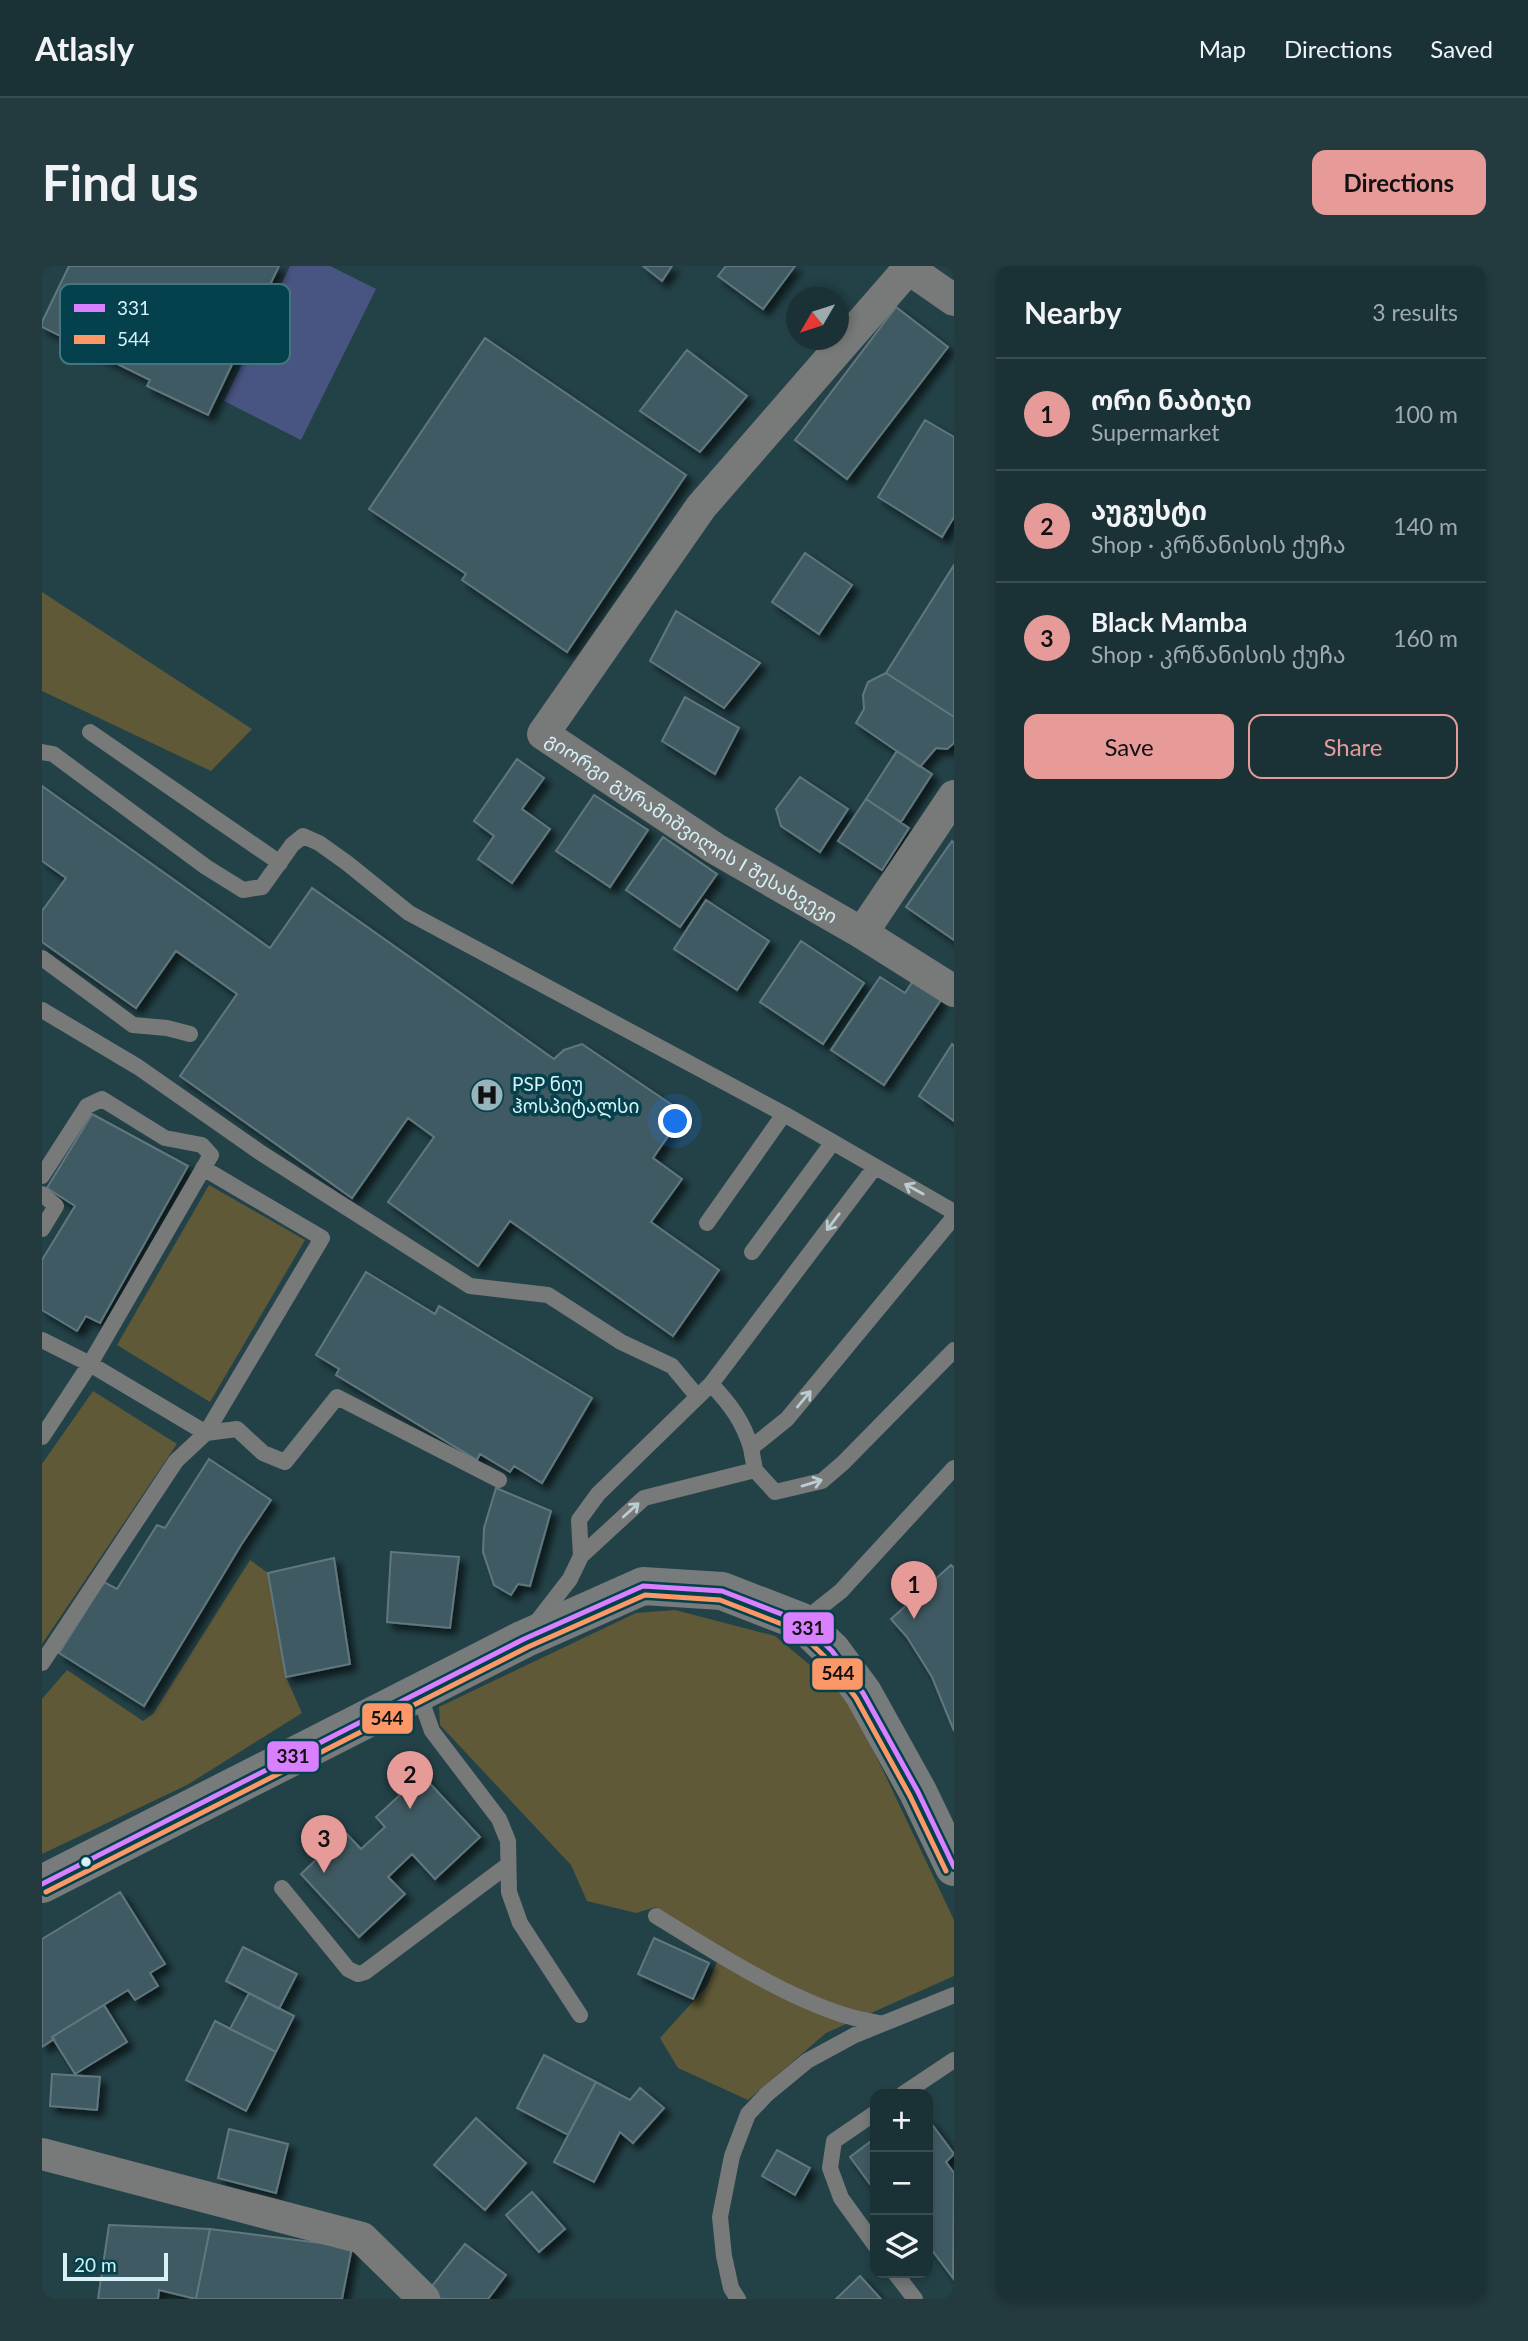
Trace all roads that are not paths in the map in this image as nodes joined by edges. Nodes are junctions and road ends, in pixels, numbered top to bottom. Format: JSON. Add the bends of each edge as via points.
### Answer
{"nodes":[{"id":1,"x":906,"y":267,"type":"edge"},
{"id":2,"x":952,"y":294,"type":"edge"},
{"id":3,"x":90,"y":732,"type":"dead end"},
{"id":4,"x":42,"y":751,"type":"edge"},
{"id":5,"x":954,"y":796,"type":"edge"},
{"id":6,"x":280,"y":863,"type":"junction"},
{"id":7,"x":862,"y":933,"type":"junction"},
{"id":8,"x":42,"y":958,"type":"edge"},
{"id":9,"x":954,"y":991,"type":"edge"},
{"id":10,"x":42,"y":1010,"type":"edge"},
{"id":11,"x":190,"y":1034,"type":"dead end"},
{"id":12,"x":784,"y":1114,"type":"junction"},
{"id":13,"x":833,"y":1142,"type":"junction"},
{"id":14,"x":875,"y":1167,"type":"junction"},
{"id":15,"x":203,"y":1168,"type":"junction"},
{"id":16,"x":42,"y":1176,"type":"edge"},
{"id":17,"x":42,"y":1194,"type":"edge"},
{"id":18,"x":954,"y":1212,"type":"edge"},
{"id":19,"x":954,"y":1217,"type":"edge"},
{"id":20,"x":707,"y":1223,"type":"dead end"},
{"id":21,"x":42,"y":1229,"type":"edge"},
{"id":22,"x":752,"y":1252,"type":"dead end"},
{"id":23,"x":42,"y":1340,"type":"edge"},
{"id":24,"x":954,"y":1350,"type":"edge"},
{"id":25,"x":90,"y":1364,"type":"junction"},
{"id":26,"x":711,"y":1384,"type":"junction"},
{"id":27,"x":697,"y":1396,"type":"junction"},
{"id":28,"x":206,"y":1433,"type":"junction"},
{"id":29,"x":42,"y":1437,"type":"edge"},
{"id":30,"x":751,"y":1448,"type":"junction"},
{"id":31,"x":954,"y":1468,"type":"edge"},
{"id":32,"x":755,"y":1470,"type":"junction"},
{"id":33,"x":499,"y":1480,"type":"dead end"},
{"id":34,"x":581,"y":1556,"type":"junction"},
{"id":35,"x":802,"y":1622,"type":"junction"},
{"id":36,"x":524,"y":1639,"type":"junction"},
{"id":37,"x":42,"y":1663,"type":"edge"},
{"id":38,"x":419,"y":1694,"type":"junction"},
{"id":39,"x":508,"y":1865,"type":"junction"},
{"id":40,"x":954,"y":1867,"type":"edge"},
{"id":41,"x":42,"y":1884,"type":"edge"},
{"id":42,"x":282,"y":1888,"type":"dead end"},
{"id":43,"x":656,"y":1916,"type":"dead end"},
{"id":44,"x":954,"y":1995,"type":"edge"},
{"id":45,"x":580,"y":2015,"type":"dead end"},
{"id":46,"x":882,"y":2024,"type":"junction"},
{"id":47,"x":954,"y":2060,"type":"edge"},
{"id":48,"x":910,"y":2089,"type":"edge"},
{"id":49,"x":870,"y":2116,"type":"edge"},
{"id":50,"x":42,"y":2154,"type":"edge"},
{"id":51,"x":870,"y":2238,"type":"edge"},
{"id":52,"x":899,"y":2278,"type":"edge"},
{"id":53,"x":424,"y":2299,"type":"edge"},
{"id":54,"x":738,"y":2299,"type":"edge"},
{"id":55,"x":915,"y":2299,"type":"edge"}],
"edges":[{"from":1,"to":2,"type":"street"},
{"from":1,"to":7,"type":"street","name":"გიორგი გურამიშვილის I შესახვევი","via":[[701,508],[543,734],[716,849]]},
{"from":3,"to":6,"type":"lane"},
{"from":4,"to":6,"type":"lane","via":[[53,754],[243,890],[262,887]]},
{"from":5,"to":7,"type":"street"},
{"from":6,"to":12,"type":"lane","via":[[303,836],[319,843],[409,913]]},
{"from":7,"to":9,"type":"street","name":"გიორგი გურამიშვილის I შესახვევი"},
{"from":8,"to":11,"type":"lane","via":[[133,1025]]},
{"from":10,"to":27,"type":"lane","via":[[138,1067],[261,1153],[470,1286],[548,1295],[621,1342],[673,1366]]},
{"from":12,"to":13,"type":"lane"},
{"from":12,"to":20,"type":"lane"},
{"from":13,"to":14,"type":"lane"},
{"from":13,"to":22,"type":"lane"},
{"from":18,"to":14,"type":"lane","one_way":true},
{"from":14,"to":26,"type":"lane","one_way":true},
{"from":15,"to":16,"type":"lane","via":[[211,1155],[202,1145],[165,1138],[102,1099],[87,1105]]},
{"from":15,"to":25,"type":"lane"},
{"from":15,"to":28,"type":"lane","via":[[322,1238]]},
{"from":17,"to":21,"type":"lane","via":[[56,1206]]},
{"from":30,"to":19,"type":"lane","one_way":true,"via":[[787,1419]]},
{"from":23,"to":25,"type":"lane"},
{"from":32,"to":24,"type":"lane","one_way":true,"via":[[775,1492],[822,1481]]},
{"from":25,"to":28,"type":"lane"},
{"from":25,"to":29,"type":"lane"},
{"from":26,"to":27,"type":"lane"},
{"from":26,"to":30,"type":"lane","via":[[745,1428]]},
{"from":27,"to":34,"type":"lane","via":[[598,1494],[579,1520]]},
{"from":28,"to":33,"type":"lane","via":[[237,1429],[263,1453],[285,1462],[337,1397]]},
{"from":28,"to":37,"type":"lane","via":[[176,1461]]},
{"from":30,"to":32,"type":"lane"},
{"from":31,"to":35,"type":"lane","via":[[841,1591]]},
{"from":34,"to":32,"type":"lane","one_way":true,"via":[[644,1498]]},
{"from":34,"to":36,"type":"lane","via":[[570,1579]]},
{"from":35,"to":36,"type":"street","via":[[722,1591],[643,1586]]},
{"from":35,"to":40,"type":"street","via":[[832,1651],[863,1693]]},
{"from":36,"to":38,"type":"street"},
{"from":38,"to":39,"type":"lane","via":[[432,1731],[499,1819],[508,1841]]},
{"from":38,"to":41,"type":"street"},
{"from":39,"to":42,"type":"lane","via":[[358,1974],[348,1969]]},
{"from":39,"to":45,"type":"lane","via":[[509,1892],[520,1923]]},
{"from":43,"to":46,"type":"lane","via":[[799,1996]]},
{"from":44,"to":46,"type":"lane"},
{"from":46,"to":54,"type":"lane","via":[[807,2061],[748,2114],[732,2156],[720,2217],[731,2288]]},
{"from":47,"to":48,"type":"lane"},
{"from":49,"to":51,"type":"lane","via":[[834,2141],[830,2168],[841,2198]]},
{"from":50,"to":53,"type":"street","via":[[362,2238]]},
{"from":52,"to":55,"type":"lane"}]}
